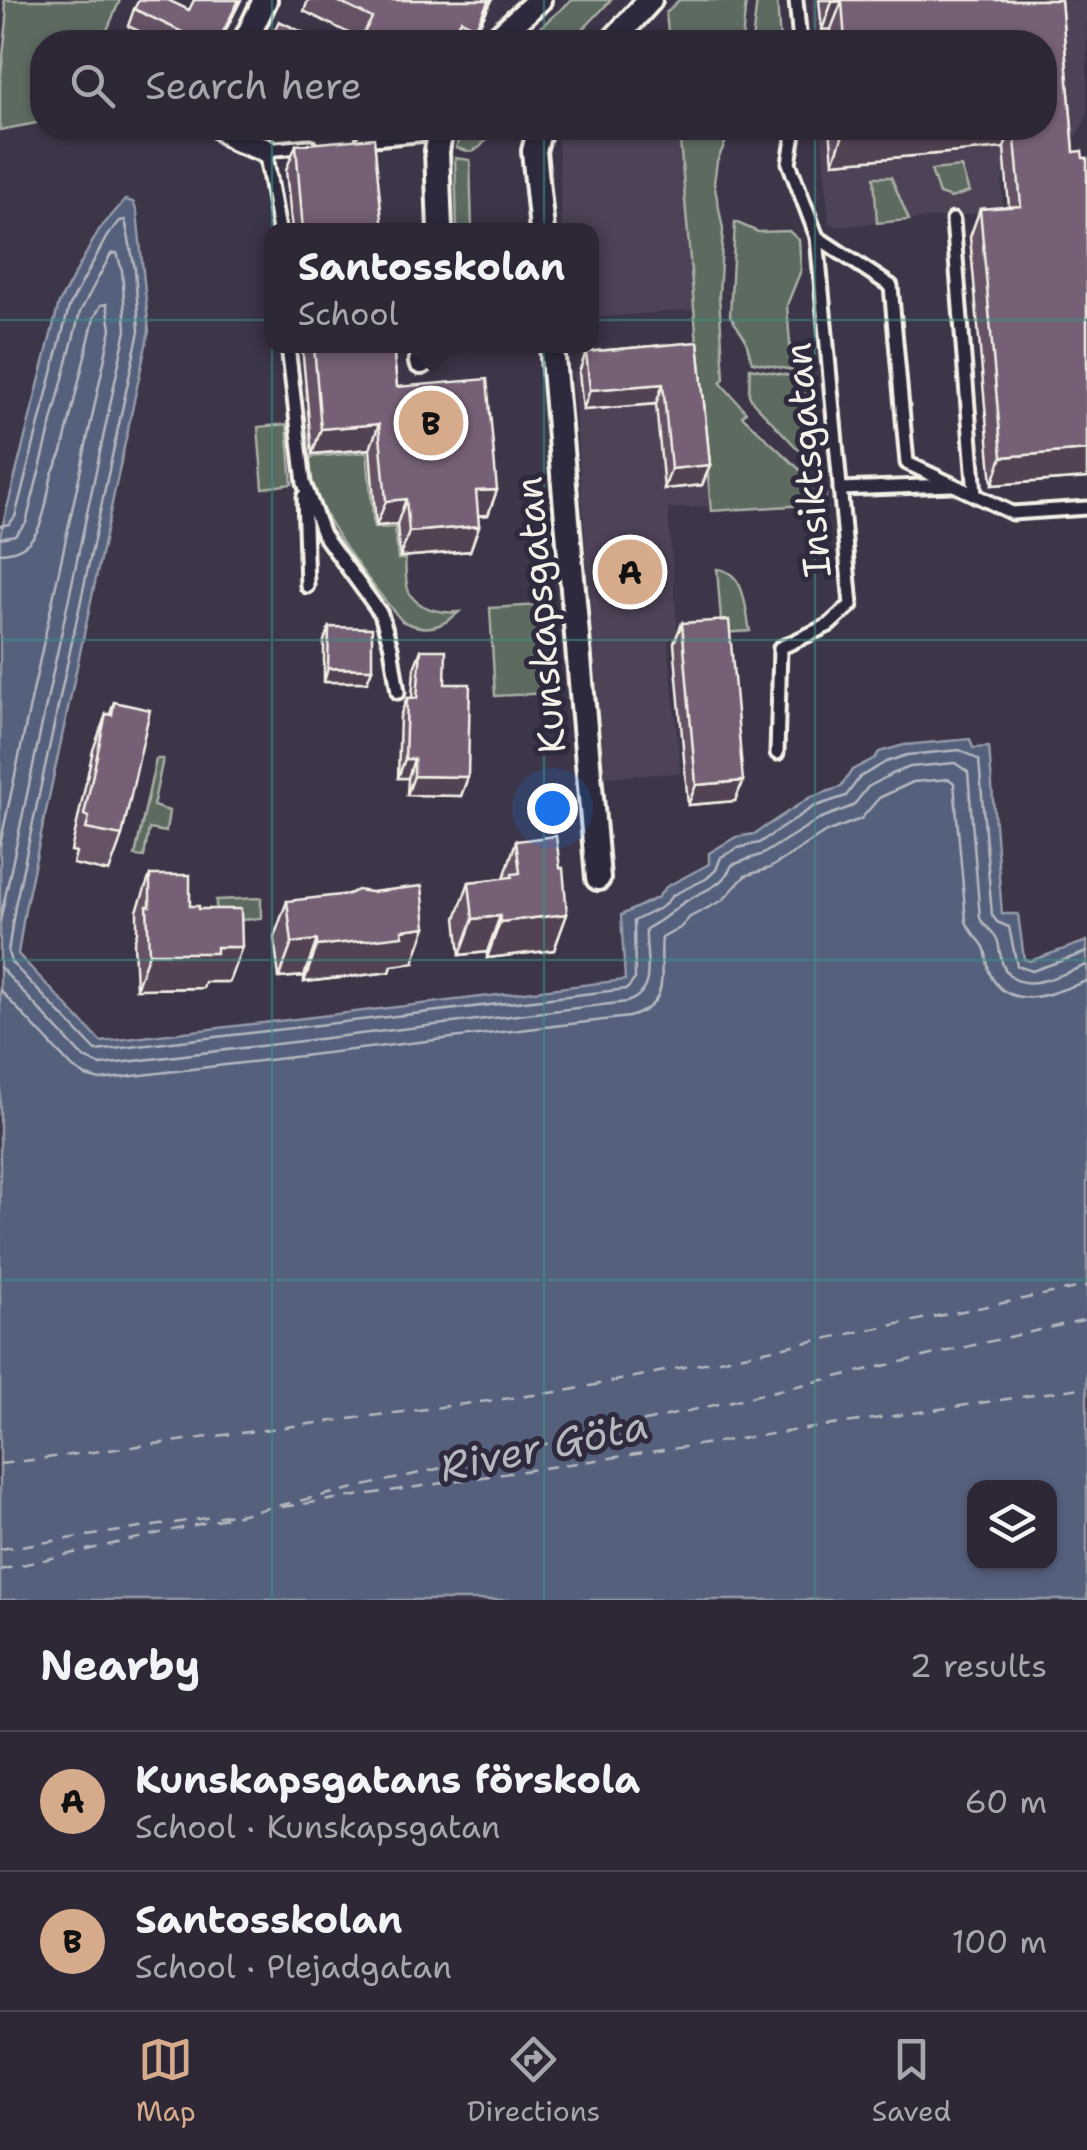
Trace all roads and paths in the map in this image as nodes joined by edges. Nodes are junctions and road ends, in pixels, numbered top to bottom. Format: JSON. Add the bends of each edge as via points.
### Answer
{"nodes":[{"id":1,"x":266,"y":0,"type":"edge"},
{"id":2,"x":539,"y":0,"type":"edge"},
{"id":3,"x":650,"y":0,"type":"edge"},
{"id":4,"x":796,"y":0,"type":"edge"},
{"id":5,"x":251,"y":30,"type":"edge"},
{"id":6,"x":506,"y":30,"type":"edge"},
{"id":7,"x":623,"y":30,"type":"edge"},
{"id":8,"x":799,"y":30,"type":"edge"},
{"id":9,"x":235,"y":140,"type":"edge"},
{"id":10,"x":358,"y":140,"type":"edge"},
{"id":11,"x":439,"y":140,"type":"edge"},
{"id":12,"x":537,"y":140,"type":"edge"},
{"id":13,"x":793,"y":140,"type":"edge"},
{"id":14,"x":342,"y":142,"type":"edge"},
{"id":15,"x":322,"y":144,"type":"edge"},
{"id":16,"x":265,"y":150,"type":"junction"},
{"id":17,"x":953,"y":220,"type":"dead end"},
{"id":18,"x":278,"y":223,"type":"edge"},
{"id":19,"x":440,"y":223,"type":"edge"},
{"id":20,"x":541,"y":223,"type":"edge"},
{"id":21,"x":817,"y":237,"type":"junction"},
{"id":22,"x":289,"y":353,"type":"edge"},
{"id":23,"x":553,"y":353,"type":"edge"},
{"id":24,"x":304,"y":482,"type":"junction"},
{"id":25,"x":953,"y":485,"type":"junction"},
{"id":26,"x":840,"y":490,"type":"junction"},
{"id":27,"x":975,"y":496,"type":"junction"},
{"id":28,"x":1087,"y":508,"type":"edge"},
{"id":29,"x":308,"y":586,"type":"dead end"},
{"id":30,"x":398,"y":692,"type":"dead end"},
{"id":31,"x":777,"y":753,"type":"dead end"},
{"id":32,"x":598,"y":878,"type":"dead end"}],
"edges":[{"from":1,"to":5,"type":"street"},
{"from":2,"to":6,"type":"street"},
{"from":3,"to":7,"type":"street"},
{"from":4,"to":8,"type":"lane"},
{"from":9,"to":16,"type":"street"},
{"from":10,"to":14,"type":"lane"},
{"from":11,"to":19,"type":"street"},
{"from":12,"to":20,"type":"street"},
{"from":13,"to":21,"type":"lane","name":"Insiktsgatan","via":[[789,163]]},
{"from":15,"to":16,"type":"lane"},
{"from":16,"to":18,"type":"lane"},
{"from":17,"to":27,"type":"lane"},
{"from":21,"to":25,"type":"lane","via":[[890,286],[907,463]]},
{"from":21,"to":26,"type":"lane","name":"Insiktsgatan"},
{"from":22,"to":24,"type":"lane"},
{"from":23,"to":32,"type":"street","name":"Kunskapsgatan"},
{"from":24,"to":29,"type":"lane"},
{"from":24,"to":30,"type":"lane","via":[[324,534],[382,614]]},
{"from":25,"to":26,"type":"lane"},
{"from":25,"to":27,"type":"lane"},
{"from":26,"to":31,"type":"lane","name":"Insiktsgatan","via":[[851,605],[780,648]]},
{"from":27,"to":28,"type":"lane","via":[[1012,513]]}]}
